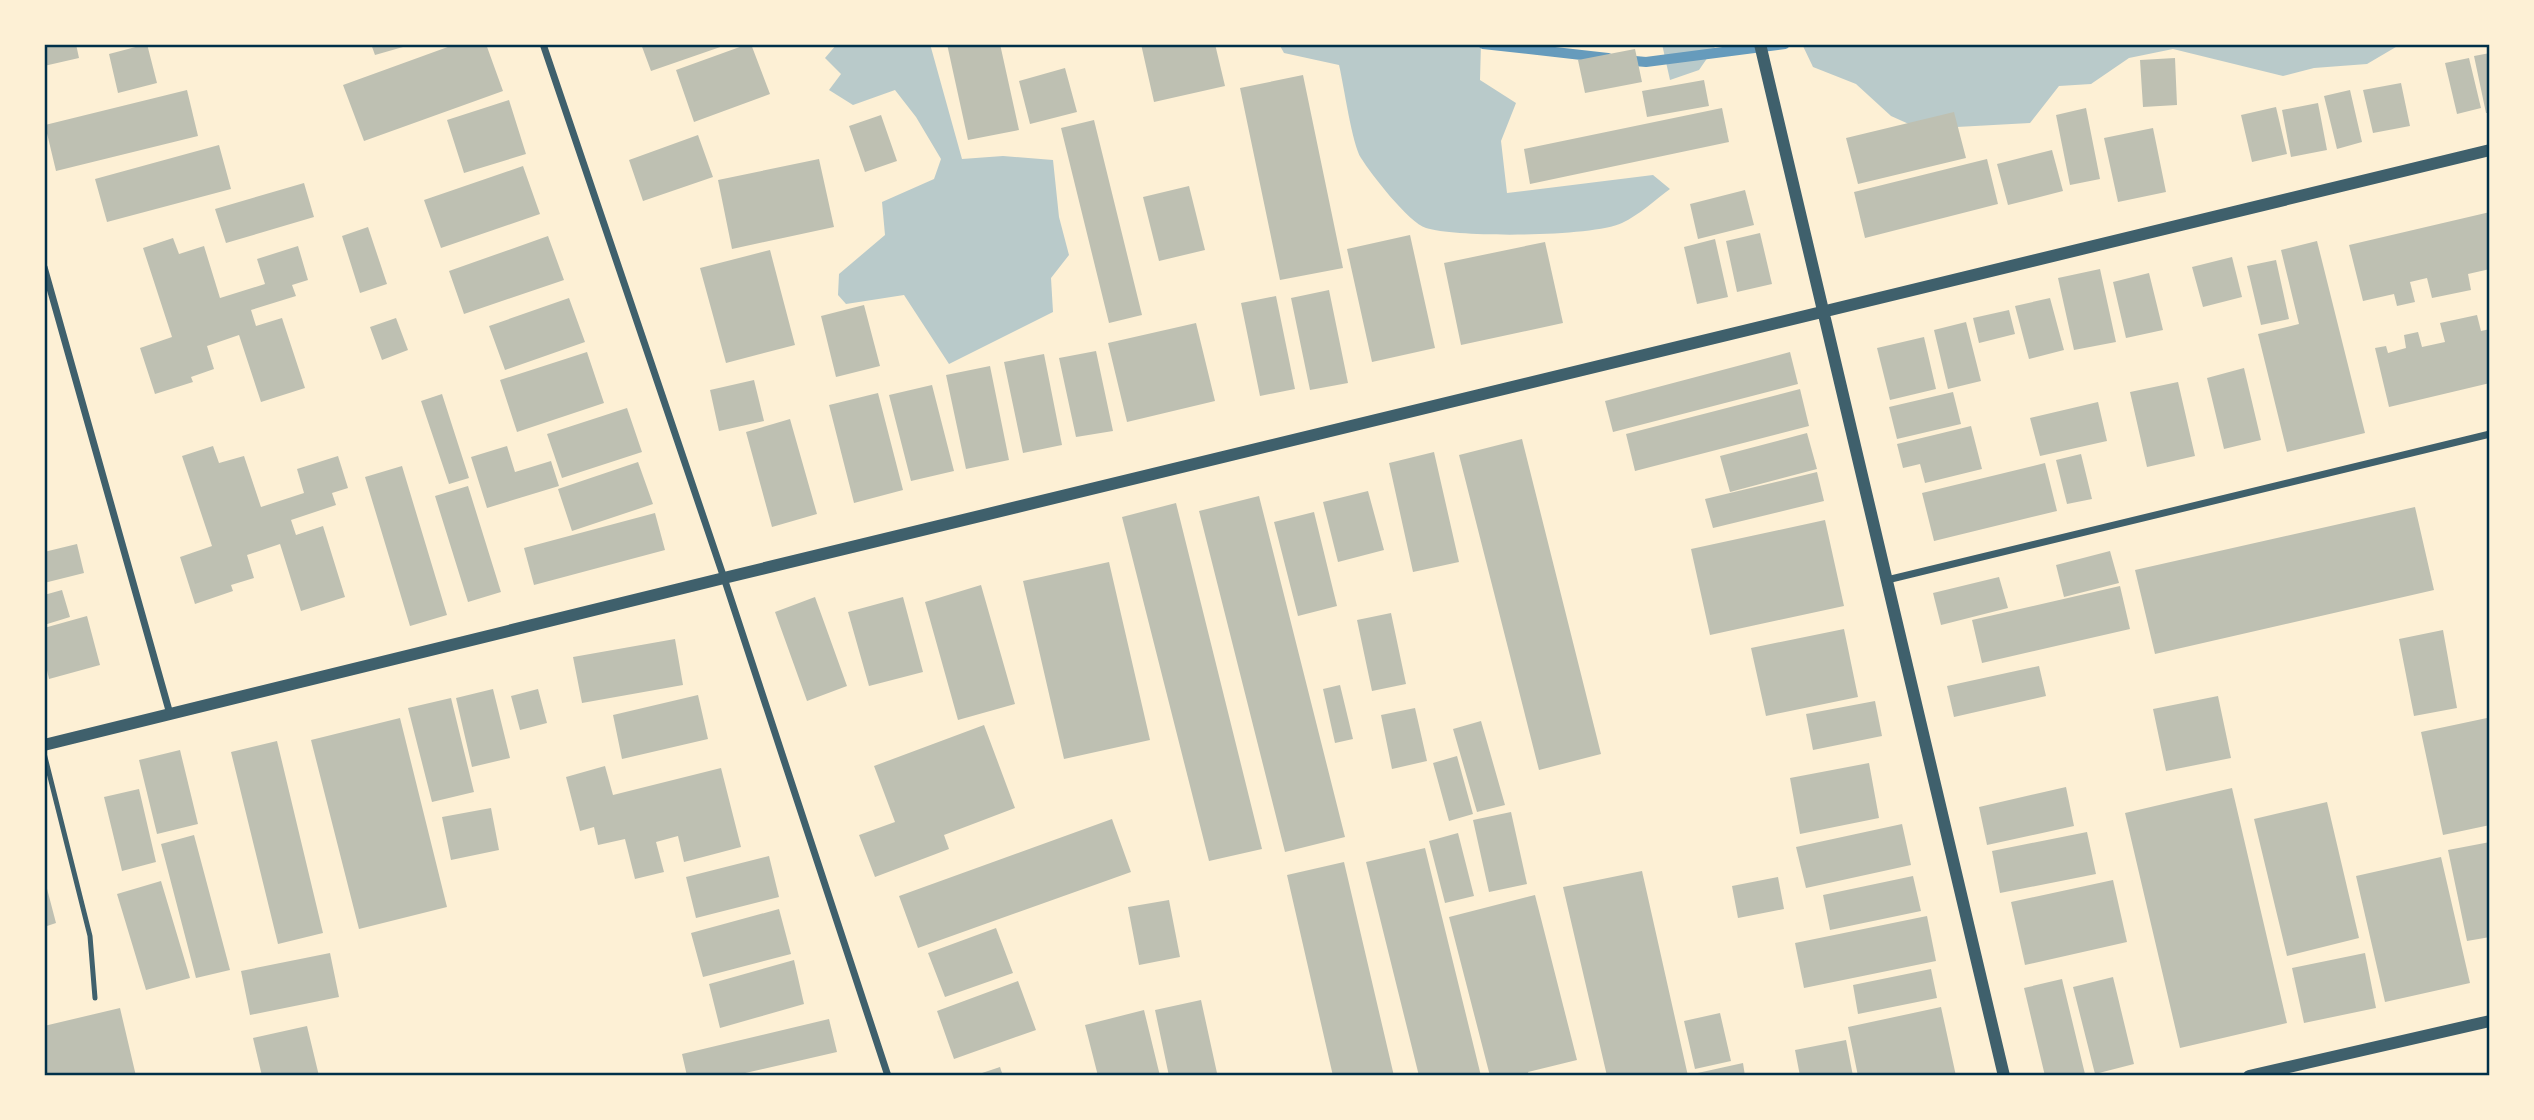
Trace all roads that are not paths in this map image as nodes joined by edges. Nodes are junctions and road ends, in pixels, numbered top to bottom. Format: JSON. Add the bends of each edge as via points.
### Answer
{"nodes":[{"id":1,"x":542,"y":44,"type":"edge"},
{"id":2,"x":1760,"y":44,"type":"edge"},
{"id":3,"x":2490,"y":150,"type":"edge"},
{"id":4,"x":44,"y":267,"type":"edge"},
{"id":5,"x":1823,"y":312,"type":"junction"},
{"id":6,"x":2490,"y":434,"type":"edge"},
{"id":7,"x":724,"y":578,"type":"junction"},
{"id":8,"x":1886,"y":580,"type":"junction"},
{"id":9,"x":170,"y":714,"type":"junction"},
{"id":10,"x":44,"y":745,"type":"edge"},
{"id":11,"x":44,"y":753,"type":"edge"},
{"id":12,"x":95,"y":998,"type":"dead end"},
{"id":13,"x":2490,"y":1021,"type":"edge"},
{"id":14,"x":888,"y":1076,"type":"edge"},
{"id":15,"x":2004,"y":1076,"type":"edge"},
{"id":16,"x":2249,"y":1076,"type":"edge"}],
"edges":[{"from":1,"to":7,"type":"street"},
{"from":2,"to":5,"type":"street"},
{"from":3,"to":5,"type":"street"},
{"from":4,"to":9,"type":"street"},
{"from":5,"to":7,"type":"street"},
{"from":5,"to":8,"type":"street"},
{"from":6,"to":8,"type":"street"},
{"from":7,"to":9,"type":"street"},
{"from":7,"to":14,"type":"street"},
{"from":8,"to":15,"type":"street"},
{"from":9,"to":10,"type":"street"},
{"from":11,"to":12,"type":"lane","via":[[90,936]]},
{"from":13,"to":16,"type":"street"}]}
